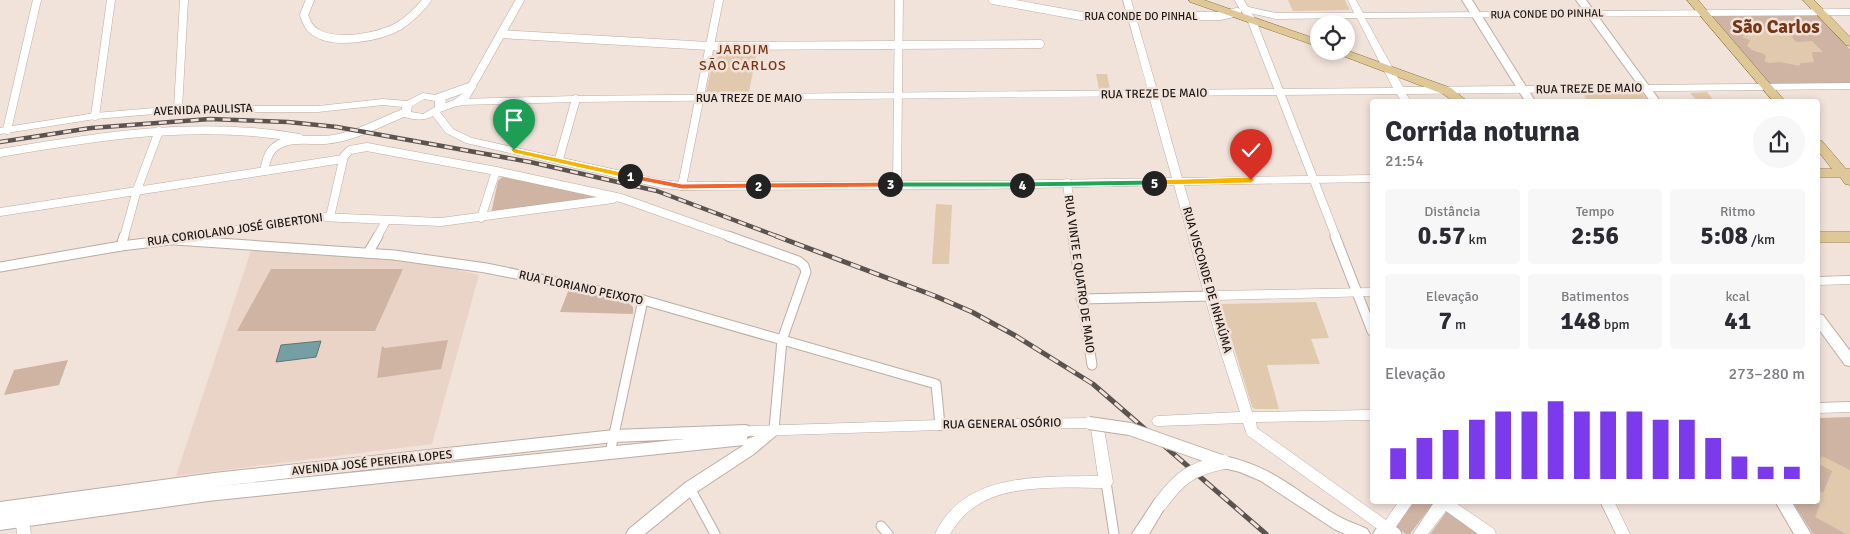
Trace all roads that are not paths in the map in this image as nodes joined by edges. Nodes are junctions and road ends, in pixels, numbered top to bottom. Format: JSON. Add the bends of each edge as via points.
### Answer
{"nodes":[{"id":1,"x":37,"y":0,"type":"edge"},
{"id":2,"x":111,"y":0,"type":"edge"},
{"id":3,"x":184,"y":0,"type":"edge"},
{"id":4,"x":310,"y":0,"type":"edge"},
{"id":5,"x":427,"y":0,"type":"edge"},
{"id":6,"x":520,"y":0,"type":"edge"},
{"id":7,"x":719,"y":0,"type":"edge"},
{"id":8,"x":899,"y":0,"type":"edge"},
{"id":9,"x":993,"y":0,"type":"edge"},
{"id":10,"x":1127,"y":0,"type":"edge"},
{"id":11,"x":1194,"y":0,"type":"edge"},
{"id":12,"x":1218,"y":0,"type":"edge"},
{"id":13,"x":1352,"y":0,"type":"edge"},
{"id":14,"x":1467,"y":0,"type":"edge"},
{"id":15,"x":1581,"y":0,"type":"edge"},
{"id":16,"x":1692,"y":0,"type":"edge"},
{"id":17,"x":1808,"y":0,"type":"edge"},
{"id":18,"x":1241,"y":5,"type":"edge"},
{"id":19,"x":1820,"y":12,"type":"junction"},
{"id":20,"x":1850,"y":12,"type":"edge"},
{"id":21,"x":1231,"y":13,"type":"junction"},
{"id":22,"x":1703,"y":13,"type":"junction"},
{"id":23,"x":1591,"y":14,"type":"junction"},
{"id":24,"x":1361,"y":15,"type":"junction"},
{"id":25,"x":1476,"y":15,"type":"junction"},
{"id":26,"x":1131,"y":16,"type":"junction"},
{"id":27,"x":1252,"y":21,"type":"junction"},
{"id":28,"x":501,"y":34,"type":"junction"},
{"id":29,"x":1301,"y":38,"type":"junction"},
{"id":30,"x":1310,"y":41,"type":"edge"},
{"id":31,"x":1850,"y":43,"type":"edge"},
{"id":32,"x":899,"y":44,"type":"junction"},
{"id":33,"x":1040,"y":44,"type":"dead end"},
{"id":34,"x":709,"y":46,"type":"junction"},
{"id":35,"x":1355,"y":57,"type":"edge"},
{"id":36,"x":1386,"y":68,"type":"junction"},
{"id":37,"x":472,"y":86,"type":"junction"},
{"id":38,"x":1850,"y":86,"type":"edge"},
{"id":39,"x":1767,"y":87,"type":"junction"},
{"id":40,"x":1646,"y":88,"type":"junction"},
{"id":41,"x":1523,"y":90,"type":"junction"},
{"id":42,"x":1447,"y":91,"type":"junction"},
{"id":43,"x":1401,"y":92,"type":"junction"},
{"id":44,"x":1279,"y":93,"type":"junction"},
{"id":45,"x":1155,"y":94,"type":"junction"},
{"id":46,"x":898,"y":97,"type":"junction"},
{"id":47,"x":699,"y":98,"type":"junction"},
{"id":48,"x":576,"y":99,"type":"junction"},
{"id":49,"x":1405,"y":99,"type":"edge"},
{"id":50,"x":1458,"y":99,"type":"edge"},
{"id":51,"x":1529,"y":99,"type":"edge"},
{"id":52,"x":1654,"y":99,"type":"edge"},
{"id":53,"x":1777,"y":99,"type":"edge"},
{"id":54,"x":458,"y":102,"type":"junction"},
{"id":55,"x":437,"y":106,"type":"junction"},
{"id":56,"x":407,"y":108,"type":"junction"},
{"id":57,"x":178,"y":109,"type":"junction"},
{"id":58,"x":95,"y":116,"type":"junction"},
{"id":59,"x":3,"y":131,"type":"edge"},
{"id":60,"x":159,"y":131,"type":"junction"},
{"id":61,"x":299,"y":138,"type":"junction"},
{"id":62,"x":1820,"y":146,"type":"edge"},
{"id":63,"x":0,"y":153,"type":"edge"},
{"id":64,"x":343,"y":159,"type":"junction"},
{"id":65,"x":559,"y":160,"type":"junction"},
{"id":66,"x":264,"y":171,"type":"junction"},
{"id":67,"x":496,"y":171,"type":"junction"},
{"id":68,"x":1820,"y":173,"type":"edge"},
{"id":69,"x":1848,"y":175,"type":"edge"},
{"id":70,"x":1370,"y":178,"type":"edge"},
{"id":71,"x":1312,"y":179,"type":"junction"},
{"id":72,"x":1179,"y":182,"type":"junction"},
{"id":73,"x":1067,"y":183,"type":"junction"},
{"id":74,"x":898,"y":184,"type":"junction"},
{"id":75,"x":682,"y":186,"type":"junction"},
{"id":76,"x":137,"y":190,"type":"junction"},
{"id":77,"x":621,"y":198,"type":"junction"},
{"id":78,"x":0,"y":212,"type":"edge"},
{"id":79,"x":330,"y":217,"type":"junction"},
{"id":80,"x":481,"y":218,"type":"junction"},
{"id":81,"x":386,"y":221,"type":"junction"},
{"id":82,"x":1850,"y":236,"type":"edge"},
{"id":83,"x":1820,"y":237,"type":"edge"},
{"id":84,"x":175,"y":240,"type":"junction"},
{"id":85,"x":121,"y":246,"type":"junction"},
{"id":86,"x":368,"y":253,"type":"junction"},
{"id":87,"x":0,"y":268,"type":"edge"},
{"id":88,"x":1850,"y":280,"type":"edge"},
{"id":89,"x":1820,"y":281,"type":"edge"},
{"id":90,"x":1357,"y":292,"type":"junction"},
{"id":91,"x":1370,"y":292,"type":"edge"},
{"id":92,"x":1212,"y":296,"type":"junction"},
{"id":93,"x":1081,"y":299,"type":"junction"},
{"id":94,"x":642,"y":300,"type":"junction"},
{"id":95,"x":1820,"y":321,"type":"edge"},
{"id":96,"x":1370,"y":326,"type":"edge"},
{"id":97,"x":782,"y":340,"type":"junction"},
{"id":98,"x":1850,"y":361,"type":"edge"},
{"id":99,"x":1092,"y":366,"type":"dead end"},
{"id":100,"x":1850,"y":407,"type":"edge"},
{"id":101,"x":1820,"y":408,"type":"edge"},
{"id":102,"x":1370,"y":415,"type":"edge"},
{"id":103,"x":1246,"y":417,"type":"junction"},
{"id":104,"x":1158,"y":421,"type":"dead end"},
{"id":105,"x":1092,"y":423,"type":"junction"},
{"id":106,"x":940,"y":425,"type":"junction"},
{"id":107,"x":774,"y":430,"type":"junction"},
{"id":108,"x":614,"y":436,"type":"junction"},
{"id":109,"x":747,"y":439,"type":"junction"},
{"id":110,"x":610,"y":453,"type":"junction"},
{"id":111,"x":1224,"y":462,"type":"junction"},
{"id":112,"x":214,"y":480,"type":"junction"},
{"id":113,"x":1106,"y":482,"type":"junction"},
{"id":114,"x":690,"y":488,"type":"junction"},
{"id":115,"x":208,"y":494,"type":"junction"},
{"id":116,"x":1405,"y":504,"type":"edge"},
{"id":117,"x":1442,"y":504,"type":"edge"},
{"id":118,"x":1446,"y":504,"type":"edge"},
{"id":119,"x":1608,"y":504,"type":"edge"},
{"id":120,"x":1784,"y":504,"type":"edge"},
{"id":121,"x":4,"y":509,"type":"edge"},
{"id":122,"x":1334,"y":522,"type":"junction"},
{"id":123,"x":0,"y":523,"type":"edge"},
{"id":124,"x":24,"y":527,"type":"edge"},
{"id":125,"x":1384,"y":533,"type":"edge"},
{"id":126,"x":634,"y":534,"type":"edge"},
{"id":127,"x":715,"y":534,"type":"edge"},
{"id":128,"x":942,"y":534,"type":"edge"},
{"id":129,"x":1114,"y":534,"type":"edge"},
{"id":130,"x":1140,"y":534,"type":"edge"},
{"id":131,"x":1362,"y":534,"type":"edge"},
{"id":132,"x":1420,"y":534,"type":"edge"},
{"id":133,"x":1490,"y":534,"type":"edge"},
{"id":134,"x":1623,"y":534,"type":"edge"},
{"id":135,"x":1803,"y":534,"type":"edge"}],
"edges":[{"from":1,"to":59,"type":"street"},
{"from":2,"to":58,"type":"street"},
{"from":3,"to":57,"type":"street"},
{"from":4,"to":5,"type":"street","via":[[304,15],[309,28],[337,38],[366,36],[396,27],[411,18]]},
{"from":6,"to":28,"type":"street","name":"RUA TREZE DE MAIO"},
{"from":7,"to":34,"type":"street"},
{"from":8,"to":32,"type":"street"},
{"from":9,"to":26,"type":"street","name":"RUA CONDE DO PINHAL","via":[[1081,16]]},
{"from":10,"to":26,"type":"street","name":"RUA VISCONDE DE INHAÚMA"},
{"from":11,"to":21,"type":"main road"},
{"from":12,"to":18,"type":"main road"},
{"from":13,"to":24,"type":"street"},
{"from":14,"to":25,"type":"main road"},
{"from":15,"to":23,"type":"main road"},
{"from":16,"to":22,"type":"main road"},
{"from":17,"to":19,"type":"main road"},
{"from":18,"to":21,"type":"street","name":"RUA CONDE DO PINHAL"},
{"from":18,"to":24,"type":"street","name":"RUA CONDE DO PINHAL","via":[[1276,16]]},
{"from":18,"to":27,"type":"street"},
{"from":18,"to":29,"type":"main road"},
{"from":19,"to":20,"type":"street","name":"RUA CONDE DO PINHAL"},
{"from":19,"to":22,"type":"street","name":"RUA CONDE DO PINHAL"},
{"from":19,"to":31,"type":"main road"},
{"from":21,"to":26,"type":"street","name":"RUA CONDE DO PINHAL","via":[[1220,16]]},
{"from":21,"to":27,"type":"main road"},
{"from":22,"to":23,"type":"street","name":"RUA CONDE DO PINHAL"},
{"from":22,"to":39,"type":"main road"},
{"from":23,"to":25,"type":"street","name":"RUA CONDE DO PINHAL"},
{"from":23,"to":40,"type":"main road"},
{"from":24,"to":25,"type":"street","name":"RUA CONDE DO PINHAL"},
{"from":24,"to":36,"type":"street"},
{"from":25,"to":41,"type":"main road"},
{"from":26,"to":45,"type":"street","name":"RUA VISCONDE DE INHAÚMA"},
{"from":27,"to":29,"type":"main road"},
{"from":27,"to":44,"type":"street"},
{"from":28,"to":34,"type":"street"},
{"from":28,"to":37,"type":"street","name":"RUA TREZE DE MAIO"},
{"from":29,"to":30,"type":"main road"},
{"from":32,"to":33,"type":"street"},
{"from":32,"to":34,"type":"street"},
{"from":32,"to":46,"type":"street"},
{"from":34,"to":47,"type":"street"},
{"from":35,"to":36,"type":"main road"},
{"from":36,"to":42,"type":"main road"},
{"from":36,"to":43,"type":"street"},
{"from":37,"to":54,"type":"street","name":"RUA TREZE DE MAIO"},
{"from":37,"to":55,"type":"street"},
{"from":38,"to":39,"type":"street","name":"RUA TREZE DE MAIO"},
{"from":39,"to":40,"type":"street","name":"RUA TREZE DE MAIO"},
{"from":39,"to":53,"type":"main road"},
{"from":40,"to":41,"type":"street","name":"RUA TREZE DE MAIO"},
{"from":40,"to":52,"type":"main road"},
{"from":41,"to":42,"type":"street","name":"RUA TREZE DE MAIO"},
{"from":41,"to":51,"type":"main road"},
{"from":42,"to":43,"type":"street","name":"RUA TREZE DE MAIO"},
{"from":42,"to":50,"type":"main road"},
{"from":43,"to":44,"type":"street","name":"RUA TREZE DE MAIO"},
{"from":43,"to":49,"type":"street"},
{"from":44,"to":45,"type":"street","name":"RUA TREZE DE MAIO"},
{"from":44,"to":71,"type":"street"},
{"from":45,"to":46,"type":"street","name":"RUA TREZE DE MAIO"},
{"from":45,"to":72,"type":"street","name":"RUA VISCONDE DE INHAÚMA"},
{"from":46,"to":47,"type":"street","name":"RUA TREZE DE MAIO"},
{"from":46,"to":74,"type":"street"},
{"from":47,"to":48,"type":"street","name":"RUA TREZE DE MAIO"},
{"from":47,"to":75,"type":"street"},
{"from":48,"to":54,"type":"street","name":"RUA TREZE DE MAIO"},
{"from":48,"to":65,"type":"street"},
{"from":54,"to":55,"type":"street","name":"RUA TREZE DE MAIO"},
{"from":55,"to":56,"type":"street","via":[[423,96]]},
{"from":55,"to":56,"type":"street","name":"AVENIDA PAULISTA","via":[[418,118],[408,115]]},
{"from":55,"to":65,"type":"street","via":[[444,127],[451,134]]},
{"from":56,"to":57,"type":"street","name":"AVENIDA PAULISTA","via":[[383,102],[318,109]]},
{"from":56,"to":61,"type":"street","via":[[344,136],[320,140]]},
{"from":57,"to":58,"type":"street","name":"AVENIDA PAULISTA"},
{"from":58,"to":59,"type":"street","name":"AVENIDA PAULISTA"},
{"from":60,"to":61,"type":"street","name":"AVENIDA PAULISTA","via":[[250,131]]},
{"from":60,"to":63,"type":"street","name":"AVENIDA PAULISTA"},
{"from":60,"to":76,"type":"street"},
{"from":61,"to":66,"type":"street","via":[[275,146]]},
{"from":62,"to":69,"type":"main road"},
{"from":64,"to":66,"type":"street"},
{"from":64,"to":67,"type":"street","via":[[350,150],[367,147]]},
{"from":64,"to":79,"type":"street"},
{"from":65,"to":75,"type":"street"},
{"from":66,"to":76,"type":"street"},
{"from":67,"to":77,"type":"street"},
{"from":67,"to":80,"type":"street"},
{"from":68,"to":69,"type":"main road"},
{"from":70,"to":71,"type":"street"},
{"from":71,"to":72,"type":"street"},
{"from":71,"to":90,"type":"street"},
{"from":72,"to":73,"type":"street"},
{"from":72,"to":92,"type":"street","name":"RUA VISCONDE DE INHAÚMA"},
{"from":73,"to":74,"type":"street"},
{"from":73,"to":93,"type":"street","name":"RUA VINTE E QUATRO DE MAIO"},
{"from":74,"to":75,"type":"street"},
{"from":76,"to":78,"type":"street"},
{"from":76,"to":85,"type":"street"},
{"from":77,"to":80,"type":"street","name":"RUA CORIOLANO JOSÉ GIBERTONI"},
{"from":77,"to":97,"type":"street","via":[[789,257],[804,266],[806,272]]},
{"from":79,"to":81,"type":"street","name":"RUA CORIOLANO JOSÉ GIBERTONI"},
{"from":79,"to":84,"type":"street","name":"RUA CORIOLANO JOSÉ GIBERTONI"},
{"from":80,"to":81,"type":"street","name":"RUA CORIOLANO JOSÉ GIBERTONI","via":[[440,222]]},
{"from":81,"to":86,"type":"street"},
{"from":82,"to":83,"type":"main road"},
{"from":84,"to":85,"type":"street","name":"RUA CORIOLANO JOSÉ GIBERTONI"},
{"from":84,"to":86,"type":"street","name":"RUA FLORIANO PEIXOTO"},
{"from":85,"to":87,"type":"street","name":"RUA CORIOLANO JOSÉ GIBERTONI"},
{"from":86,"to":94,"type":"street","name":"RUA FLORIANO PEIXOTO","via":[[486,268]]},
{"from":88,"to":89,"type":"street"},
{"from":90,"to":91,"type":"street"},
{"from":90,"to":92,"type":"street"},
{"from":90,"to":96,"type":"street"},
{"from":92,"to":93,"type":"street"},
{"from":92,"to":103,"type":"street","name":"RUA VISCONDE DE INHAÚMA"},
{"from":93,"to":99,"type":"street","name":"RUA VINTE E QUATRO DE MAIO"},
{"from":94,"to":97,"type":"street","name":"RUA FLORIANO PEIXOTO"},
{"from":94,"to":108,"type":"street"},
{"from":95,"to":98,"type":"main road"},
{"from":97,"to":106,"type":"street","name":"RUA FLORIANO PEIXOTO","via":[[936,384]]},
{"from":97,"to":107,"type":"street"},
{"from":100,"to":101,"type":"street"},
{"from":102,"to":103,"type":"street"},
{"from":103,"to":104,"type":"street"},
{"from":103,"to":125,"type":"street","name":"RUA VISCONDE DE INHAÚMA","via":[[1252,431]]},
{"from":105,"to":106,"type":"street","name":"RUA GENERAL OSÓRIO"},
{"from":105,"to":111,"type":"street","name":"RUA GENERAL OSÓRIO","bridge":true,"via":[[1130,429]]},
{"from":105,"to":113,"type":"street"},
{"from":106,"to":107,"type":"street","name":"RUA GENERAL OSÓRIO"},
{"from":107,"to":109,"type":"main road"},
{"from":108,"to":109,"type":"main road","name":"AVENIDA JOSÉ PEREIRA LOPES"},
{"from":108,"to":110,"type":"street"},
{"from":108,"to":112,"type":"main road","name":"AVENIDA JOSÉ PEREIRA LOPES"},
{"from":109,"to":110,"type":"main road","name":"AVENIDA JOSÉ PEREIRA LOPES"},
{"from":109,"to":114,"type":"main road","via":[[731,462]]},
{"from":110,"to":115,"type":"main road","name":"AVENIDA JOSÉ PEREIRA LOPES"},
{"from":111,"to":122,"type":"main road","via":[[1244,466],[1273,479]]},
{"from":111,"to":130,"type":"main road","bridge":true,"via":[[1181,476]]},
{"from":112,"to":115,"type":"main road"},
{"from":112,"to":121,"type":"main road","name":"AVENIDA JOSÉ PEREIRA LOPES"},
{"from":113,"to":128,"type":"street","via":[[1012,485],[994,490],[963,507]]},
{"from":113,"to":129,"type":"street"},
{"from":114,"to":126,"type":"main road"},
{"from":114,"to":127,"type":"street"},
{"from":115,"to":124,"type":"main road","name":"AVENIDA JOSÉ PEREIRA LOPES"},
{"from":116,"to":125,"type":"street"},
{"from":117,"to":132,"type":"street"},
{"from":118,"to":133,"type":"street"},
{"from":119,"to":134,"type":"street"},
{"from":120,"to":135,"type":"main road"},
{"from":121,"to":124,"type":"street"},
{"from":122,"to":125,"type":"main road"},
{"from":122,"to":131,"type":"main road"},
{"from":123,"to":124,"type":"main road","name":"AVENIDA JOSÉ PEREIRA LOPES"}]}
